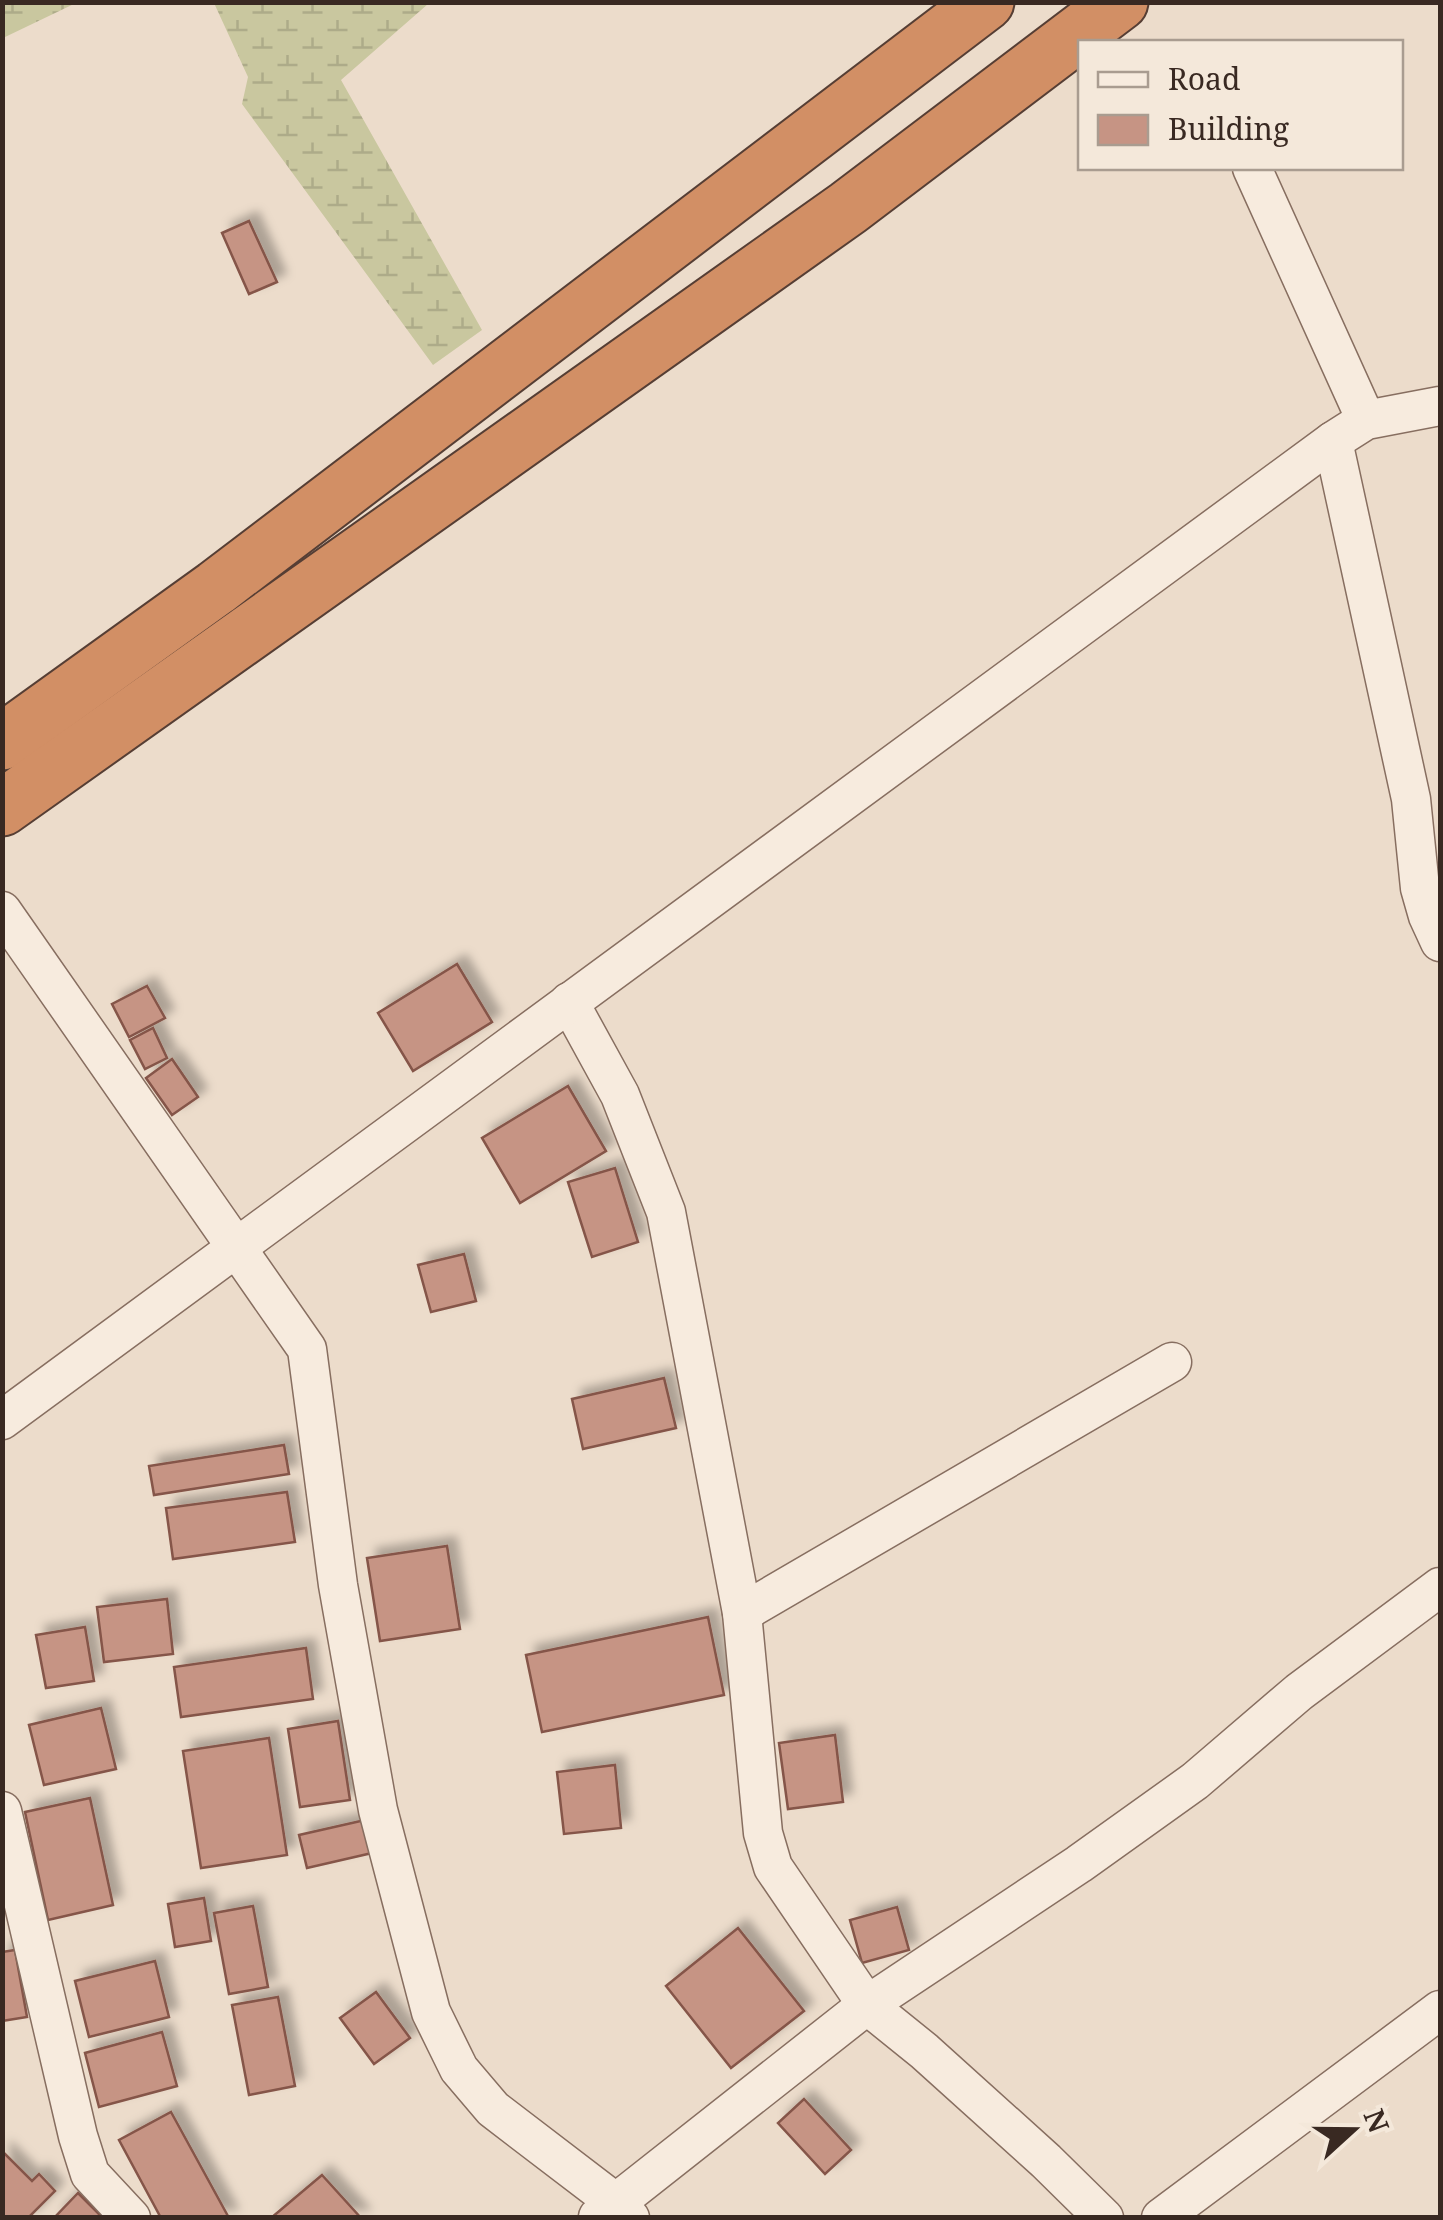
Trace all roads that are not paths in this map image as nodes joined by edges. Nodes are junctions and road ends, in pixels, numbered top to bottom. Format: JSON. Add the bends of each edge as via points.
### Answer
{"nodes":[{"id":1,"x":986,"y":2,"type":"edge"},
{"id":2,"x":1105,"y":24,"type":"edge"},
{"id":3,"x":1083,"y":40,"type":"edge"},
{"id":4,"x":1078,"y":43,"type":"edge"},
{"id":5,"x":1253,"y":170,"type":"edge"},
{"id":6,"x":1440,"y":406,"type":"edge"},
{"id":7,"x":1366,"y":420,"type":"junction"},
{"id":8,"x":1333,"y":441,"type":"junction"},
{"id":9,"x":2,"y":742,"type":"edge"},
{"id":10,"x":1426,"y":796,"type":"edge"},
{"id":11,"x":2,"y":808,"type":"edge"},
{"id":12,"x":2,"y":911,"type":"edge"},
{"id":13,"x":1440,"y":942,"type":"edge"},
{"id":14,"x":570,"y":1002,"type":"junction"},
{"id":15,"x":236,"y":1248,"type":"junction"},
{"id":16,"x":1172,"y":1362,"type":"dead end"},
{"id":17,"x":2,"y":1420,"type":"edge"},
{"id":18,"x":1440,"y":1587,"type":"edge"},
{"id":19,"x":742,"y":1613,"type":"junction"},
{"id":20,"x":3,"y":1814,"type":"edge"},
{"id":21,"x":867,"y":2006,"type":"junction"},
{"id":22,"x":1440,"y":2010,"type":"edge"},
{"id":23,"x":614,"y":2213,"type":"edge"},
{"id":24,"x":131,"y":2218,"type":"edge"},
{"id":25,"x":1104,"y":2218,"type":"edge"},
{"id":26,"x":1161,"y":2218,"type":"edge"}],
"edges":[{"from":1,"to":9,"type":"highway","via":[[216,588]]},
{"from":2,"to":3,"type":"highway"},
{"from":4,"to":11,"type":"highway"},
{"from":5,"to":7,"type":"street"},
{"from":6,"to":7,"type":"street"},
{"from":7,"to":8,"type":"street"},
{"from":8,"to":10,"type":"street"},
{"from":8,"to":14,"type":"street"},
{"from":10,"to":13,"type":"street","via":[[1420,888]]},
{"from":12,"to":15,"type":"street"},
{"from":14,"to":15,"type":"street"},
{"from":14,"to":19,"type":"street","via":[[620,1096],[666,1212]]},
{"from":15,"to":17,"type":"street"},
{"from":15,"to":23,"type":"street","via":[[307,1349],[338,1585],[378,1810],[431,2012],[459,2069],[492,2109]]},
{"from":16,"to":19,"type":"street"},
{"from":18,"to":21,"type":"street","via":[[1166,1802]]},
{"from":19,"to":21,"type":"street","via":[[763,1832],[774,1867]]},
{"from":20,"to":24,"type":"street","via":[[90,2174]]},
{"from":21,"to":23,"type":"street"},
{"from":21,"to":25,"type":"street"},
{"from":22,"to":26,"type":"street"}]}
